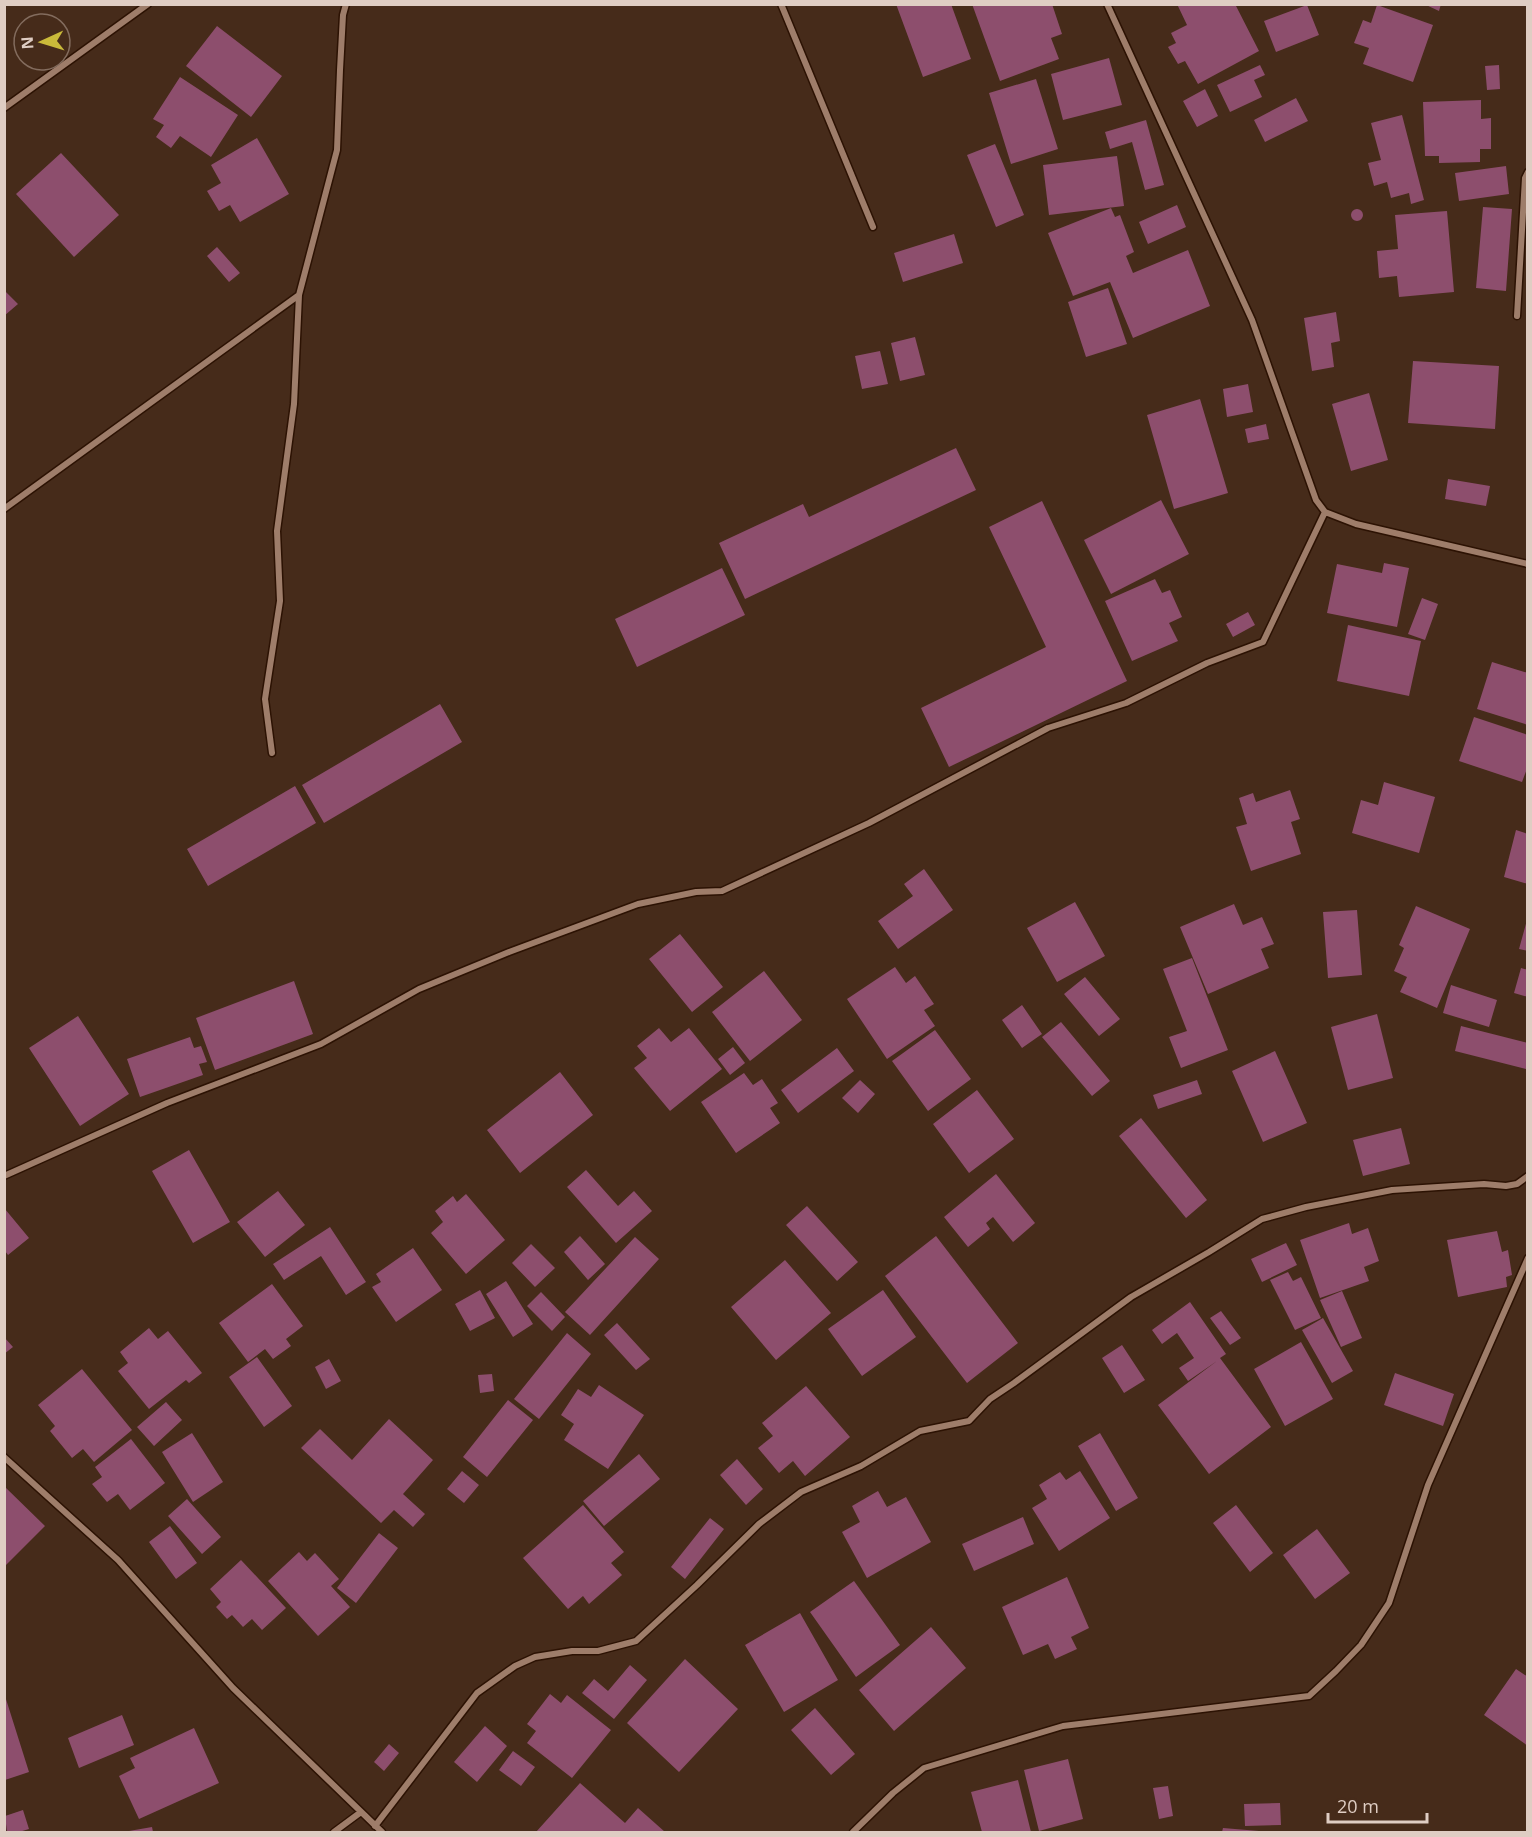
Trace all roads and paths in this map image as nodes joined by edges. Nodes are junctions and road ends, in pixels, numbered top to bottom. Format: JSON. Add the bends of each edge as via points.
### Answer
{"nodes":[{"id":1,"x":148,"y":4,"type":"edge"},
{"id":2,"x":345,"y":4,"type":"edge"},
{"id":3,"x":781,"y":4,"type":"edge"},
{"id":4,"x":1107,"y":4,"type":"edge"},
{"id":5,"x":4,"y":108,"type":"edge"},
{"id":6,"x":1527,"y":172,"type":"edge"},
{"id":7,"x":873,"y":227,"type":"dead end"},
{"id":8,"x":299,"y":295,"type":"junction"},
{"id":9,"x":1517,"y":316,"type":"dead end"},
{"id":10,"x":4,"y":509,"type":"edge"},
{"id":11,"x":1325,"y":512,"type":"junction"},
{"id":12,"x":1527,"y":564,"type":"edge"},
{"id":13,"x":272,"y":753,"type":"dead end"},
{"id":14,"x":4,"y":1176,"type":"edge"},
{"id":15,"x":1527,"y":1176,"type":"edge"},
{"id":16,"x":1527,"y":1258,"type":"edge"},
{"id":17,"x":4,"y":1457,"type":"edge"},
{"id":18,"x":361,"y":1812,"type":"junction"},
{"id":19,"x":375,"y":1826,"type":"junction"},
{"id":20,"x":334,"y":1833,"type":"edge"},
{"id":21,"x":382,"y":1833,"type":"edge"},
{"id":22,"x":853,"y":1833,"type":"edge"}],
"edges":[{"from":1,"to":5,"type":"street"},
{"from":2,"to":8,"type":"street","via":[[337,150]]},
{"from":3,"to":7,"type":"street"},
{"from":4,"to":11,"type":"street","via":[[1252,320],[1316,500]]},
{"from":6,"to":9,"type":"street"},
{"from":8,"to":10,"type":"street"},
{"from":8,"to":13,"type":"street","via":[[294,404],[277,531],[280,601],[265,699]]},
{"from":11,"to":12,"type":"street","via":[[1356,524]]},
{"from":11,"to":14,"type":"street","via":[[1263,642],[1207,663],[1126,704],[1048,728],[868,824],[722,891],[638,904],[509,952],[419,990],[321,1044],[167,1103]]},
{"from":15,"to":19,"type":"street","via":[[1506,1186],[1392,1190],[1262,1219],[1131,1297],[990,1399],[969,1421],[920,1431],[861,1466],[801,1492],[759,1524],[636,1641],[598,1651],[535,1657],[515,1666],[477,1693]]},
{"from":16,"to":22,"type":"street","via":[[1428,1485],[1389,1603],[1361,1645],[1309,1696],[1052,1729],[924,1768]]},
{"from":17,"to":18,"type":"street","via":[[118,1560],[233,1688]]},
{"from":18,"to":19,"type":"street"},
{"from":18,"to":20,"type":"street"},
{"from":19,"to":21,"type":"street"}]}
